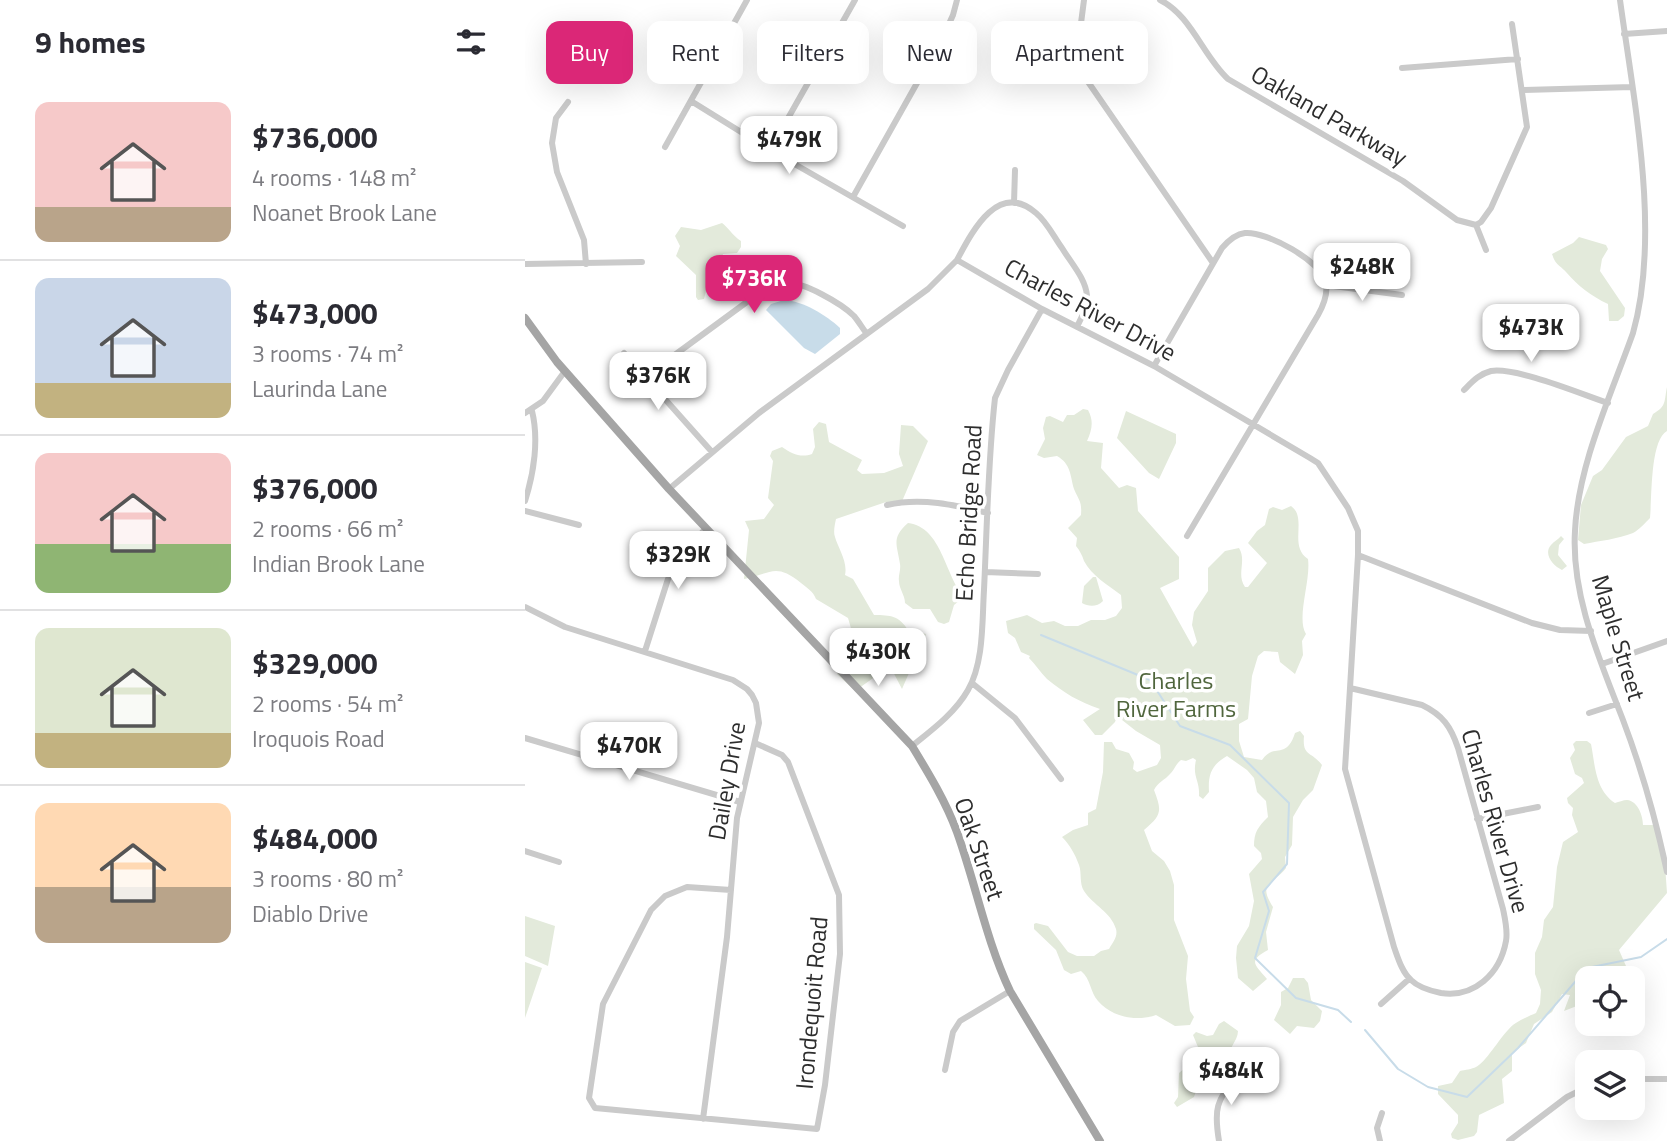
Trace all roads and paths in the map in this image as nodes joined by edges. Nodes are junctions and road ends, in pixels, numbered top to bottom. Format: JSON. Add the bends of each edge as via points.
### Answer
{"nodes":[{"id":1,"x":747,"y":0,"type":"edge"},
{"id":2,"x":855,"y":0,"type":"edge"},
{"id":3,"x":957,"y":0,"type":"edge"},
{"id":4,"x":1084,"y":0,"type":"edge"},
{"id":5,"x":1160,"y":0,"type":"edge"},
{"id":6,"x":1620,"y":0,"type":"edge"},
{"id":7,"x":1512,"y":24,"type":"dead end"},
{"id":8,"x":1667,"y":31,"type":"edge"},
{"id":9,"x":1624,"y":34,"type":"junction"},
{"id":10,"x":1518,"y":59,"type":"junction"},
{"id":11,"x":1402,"y":68,"type":"dead end"},
{"id":12,"x":1632,"y":87,"type":"junction"},
{"id":13,"x":1523,"y":90,"type":"junction"},
{"id":14,"x":691,"y":101,"type":"junction"},
{"id":15,"x":568,"y":103,"type":"dead end"},
{"id":16,"x":665,"y":147,"type":"dead end"},
{"id":17,"x":770,"y":150,"type":"junction"},
{"id":18,"x":1015,"y":170,"type":"dead end"},
{"id":19,"x":853,"y":197,"type":"junction"},
{"id":20,"x":1014,"y":203,"type":"junction"},
{"id":21,"x":1476,"y":225,"type":"junction"},
{"id":22,"x":902,"y":226,"type":"dead end"},
{"id":23,"x":1486,"y":250,"type":"dead end"},
{"id":24,"x":957,"y":260,"type":"junction"},
{"id":25,"x":642,"y":262,"type":"dead end"},
{"id":26,"x":525,"y":264,"type":"edge"},
{"id":27,"x":586,"y":264,"type":"junction"},
{"id":28,"x":1213,"y":264,"type":"junction"},
{"id":29,"x":1326,"y":285,"type":"junction"},
{"id":30,"x":1402,"y":295,"type":"dead end"},
{"id":31,"x":1042,"y":309,"type":"junction"},
{"id":32,"x":525,"y":318,"type":"edge"},
{"id":33,"x":1077,"y":327,"type":"junction"},
{"id":34,"x":867,"y":334,"type":"junction"},
{"id":35,"x":624,"y":353,"type":"dead end"},
{"id":36,"x":1154,"y":366,"type":"junction"},
{"id":37,"x":565,"y":370,"type":"junction"},
{"id":38,"x":646,"y":376,"type":"junction"},
{"id":39,"x":1464,"y":390,"type":"dead end"},
{"id":40,"x":1608,"y":403,"type":"junction"},
{"id":41,"x":528,"y":412,"type":"edge"},
{"id":42,"x":1254,"y":424,"type":"junction"},
{"id":43,"x":712,"y":452,"type":"junction"},
{"id":44,"x":669,"y":489,"type":"junction"},
{"id":45,"x":525,"y":501,"type":"edge"},
{"id":46,"x":887,"y":505,"type":"dead end"},
{"id":47,"x":525,"y":511,"type":"edge"},
{"id":48,"x":988,"y":513,"type":"junction"},
{"id":49,"x":579,"y":525,"type":"dead end"},
{"id":50,"x":706,"y":528,"type":"junction"},
{"id":51,"x":1187,"y":536,"type":"dead end"},
{"id":52,"x":1358,"y":555,"type":"junction"},
{"id":53,"x":985,"y":572,"type":"junction"},
{"id":54,"x":1038,"y":574,"type":"dead end"},
{"id":55,"x":525,"y":607,"type":"edge"},
{"id":56,"x":1591,"y":631,"type":"junction"},
{"id":57,"x":1667,"y":641,"type":"edge"},
{"id":58,"x":645,"y":651,"type":"junction"},
{"id":59,"x":1602,"y":664,"type":"junction"},
{"id":60,"x":972,"y":682,"type":"junction"},
{"id":61,"x":1350,"y":688,"type":"junction"},
{"id":62,"x":1617,"y":704,"type":"junction"},
{"id":63,"x":1589,"y":713,"type":"dead end"},
{"id":64,"x":525,"y":738,"type":"edge"},
{"id":65,"x":755,"y":743,"type":"junction"},
{"id":66,"x":912,"y":746,"type":"junction"},
{"id":67,"x":1061,"y":779,"type":"dead end"},
{"id":68,"x":740,"y":802,"type":"junction"},
{"id":69,"x":1538,"y":807,"type":"dead end"},
{"id":70,"x":1478,"y":818,"type":"junction"},
{"id":71,"x":525,"y":851,"type":"edge"},
{"id":72,"x":559,"y":862,"type":"dead end"},
{"id":73,"x":1667,"y":872,"type":"edge"},
{"id":74,"x":731,"y":890,"type":"junction"},
{"id":75,"x":1409,"y":979,"type":"junction"},
{"id":76,"x":1010,"y":991,"type":"junction"},
{"id":77,"x":1381,"y":1004,"type":"dead end"},
{"id":78,"x":945,"y":1070,"type":"dead end"},
{"id":79,"x":1238,"y":1073,"type":"dead end"},
{"id":80,"x":1645,"y":1079,"type":"edge"},
{"id":81,"x":1667,"y":1079,"type":"edge"},
{"id":82,"x":1575,"y":1093,"type":"edge"},
{"id":83,"x":1382,"y":1113,"type":"dead end"},
{"id":84,"x":703,"y":1119,"type":"junction"},
{"id":85,"x":1100,"y":1141,"type":"edge"},
{"id":86,"x":1219,"y":1141,"type":"edge"},
{"id":87,"x":1380,"y":1141,"type":"edge"},
{"id":88,"x":1509,"y":1141,"type":"edge"}],
"edges":[{"from":1,"to":14,"type":"street"},
{"from":2,"to":17,"type":"street"},
{"from":3,"to":19,"type":"street","via":[[944,35]]},
{"from":4,"to":28,"type":"street","via":[[1077,46],[1079,66]]},
{"from":5,"to":21,"type":"street","name":"Oakland Parkway","via":[[1180,16],[1228,79],[1392,175],[1458,220]]},
{"from":6,"to":9,"type":"street","name":"Maple Street"},
{"from":7,"to":10,"type":"street"},
{"from":8,"to":9,"type":"street"},
{"from":9,"to":12,"type":"street","name":"Maple Street"},
{"from":10,"to":11,"type":"street"},
{"from":10,"to":13,"type":"street"},
{"from":12,"to":13,"type":"street"},
{"from":12,"to":40,"type":"street","name":"Maple Street","via":[[1642,171],[1645,266],[1639,312]]},
{"from":13,"to":21,"type":"street","via":[[1527,127],[1490,208]]},
{"from":14,"to":16,"type":"street"},
{"from":14,"to":17,"type":"street"},
{"from":15,"to":27,"type":"street","via":[[556,118],[552,143],[557,172],[584,240]]},
{"from":17,"to":19,"type":"street"},
{"from":18,"to":20,"type":"street"},
{"from":19,"to":22,"type":"street"},
{"from":20,"to":24,"type":"street","via":[[986,214]]},
{"from":20,"to":33,"type":"street","via":[[1037,214],[1082,280],[1087,301]]},
{"from":21,"to":23,"type":"street"},
{"from":24,"to":31,"type":"street","name":"Charles River Drive"},
{"from":24,"to":34,"type":"street","via":[[928,289]]},
{"from":25,"to":27,"type":"street"},
{"from":26,"to":27,"type":"street"},
{"from":28,"to":29,"type":"street","via":[[1232,238],[1261,234],[1310,261]]},
{"from":28,"to":36,"type":"street"},
{"from":29,"to":30,"type":"street"},
{"from":29,"to":42,"type":"street","via":[[1318,315]]},
{"from":31,"to":33,"type":"street","name":"Charles River Drive"},
{"from":31,"to":48,"type":"street","name":"Echo Bridge Road","via":[[995,398]]},
{"from":32,"to":37,"type":"main road","name":"Oak Street"},
{"from":33,"to":36,"type":"street","name":"Charles River Drive"},
{"from":34,"to":38,"type":"street","via":[[836,302],[784,283],[755,296]]},
{"from":34,"to":43,"type":"street"},
{"from":35,"to":38,"type":"street"},
{"from":36,"to":42,"type":"street","name":"Charles River Drive"},
{"from":37,"to":41,"type":"street","via":[[543,401]]},
{"from":37,"to":44,"type":"main road","name":"Oak Street"},
{"from":38,"to":43,"type":"street"},
{"from":39,"to":40,"type":"street","via":[[1491,371],[1510,372]]},
{"from":40,"to":56,"type":"street","name":"Maple Street","via":[[1588,462],[1574,532],[1578,581]]},
{"from":41,"to":45,"type":"street","via":[[536,428]]},
{"from":42,"to":51,"type":"street"},
{"from":42,"to":52,"type":"street","name":"Charles River Drive","via":[[1318,463],[1354,521]]},
{"from":43,"to":44,"type":"street"},
{"from":44,"to":50,"type":"main road","name":"Oak Street"},
{"from":46,"to":48,"type":"street","via":[[926,501]]},
{"from":47,"to":49,"type":"street"},
{"from":48,"to":53,"type":"street","name":"Echo Bridge Road"},
{"from":50,"to":58,"type":"street","via":[[675,562]]},
{"from":50,"to":66,"type":"main road","name":"Oak Street"},
{"from":52,"to":56,"type":"street","via":[[1532,623]]},
{"from":52,"to":61,"type":"street","name":"Charles River Drive"},
{"from":53,"to":54,"type":"street"},
{"from":53,"to":60,"type":"street","name":"Echo Bridge Road"},
{"from":55,"to":58,"type":"street","name":"Dailey Drive","via":[[565,627]]},
{"from":56,"to":59,"type":"street","name":"Maple Street"},
{"from":57,"to":59,"type":"street"},
{"from":58,"to":65,"type":"street","name":"Dailey Drive","via":[[733,680],[747,689],[759,715]]},
{"from":59,"to":62,"type":"street","name":"Maple Street"},
{"from":60,"to":66,"type":"street","name":"Echo Bridge Road","via":[[960,702]]},
{"from":60,"to":67,"type":"street","via":[[1016,718]]},
{"from":61,"to":70,"type":"street","name":"Charles River Drive","via":[[1422,705],[1443,718],[1451,728]]},
{"from":61,"to":75,"type":"street","name":"Charles River Drive","via":[[1344,760],[1347,781],[1394,947]]},
{"from":62,"to":63,"type":"street"},
{"from":62,"to":73,"type":"street","name":"Maple Street","via":[[1651,799]]},
{"from":64,"to":68,"type":"street"},
{"from":65,"to":68,"type":"street","name":"Dailey Drive"},
{"from":65,"to":84,"type":"street","name":"Irondequoit Road","via":[[788,762],[839,895],[840,954],[825,1085],[817,1129]]},
{"from":66,"to":76,"type":"main road","name":"Oak Street","via":[[949,811]]},
{"from":68,"to":74,"type":"street","name":"Dailey Drive"},
{"from":69,"to":70,"type":"street"},
{"from":70,"to":75,"type":"street","name":"Charles River Drive","via":[[1505,919],[1502,954],[1493,973],[1467,992],[1433,992]]},
{"from":71,"to":72,"type":"street"},
{"from":74,"to":84,"type":"street","name":"Dailey Drive"},
{"from":74,"to":84,"type":"street","via":[[687,887],[665,896],[651,910],[603,1004],[589,1100],[599,1110]]},
{"from":75,"to":77,"type":"street"},
{"from":76,"to":78,"type":"street","via":[[960,1021]]},
{"from":76,"to":85,"type":"main road","name":"Oak Street"},
{"from":79,"to":86,"type":"street","via":[[1217,1106]]},
{"from":80,"to":81,"type":"street"},
{"from":82,"to":88,"type":"street"},
{"from":83,"to":87,"type":"street","via":[[1377,1128]]}]}
